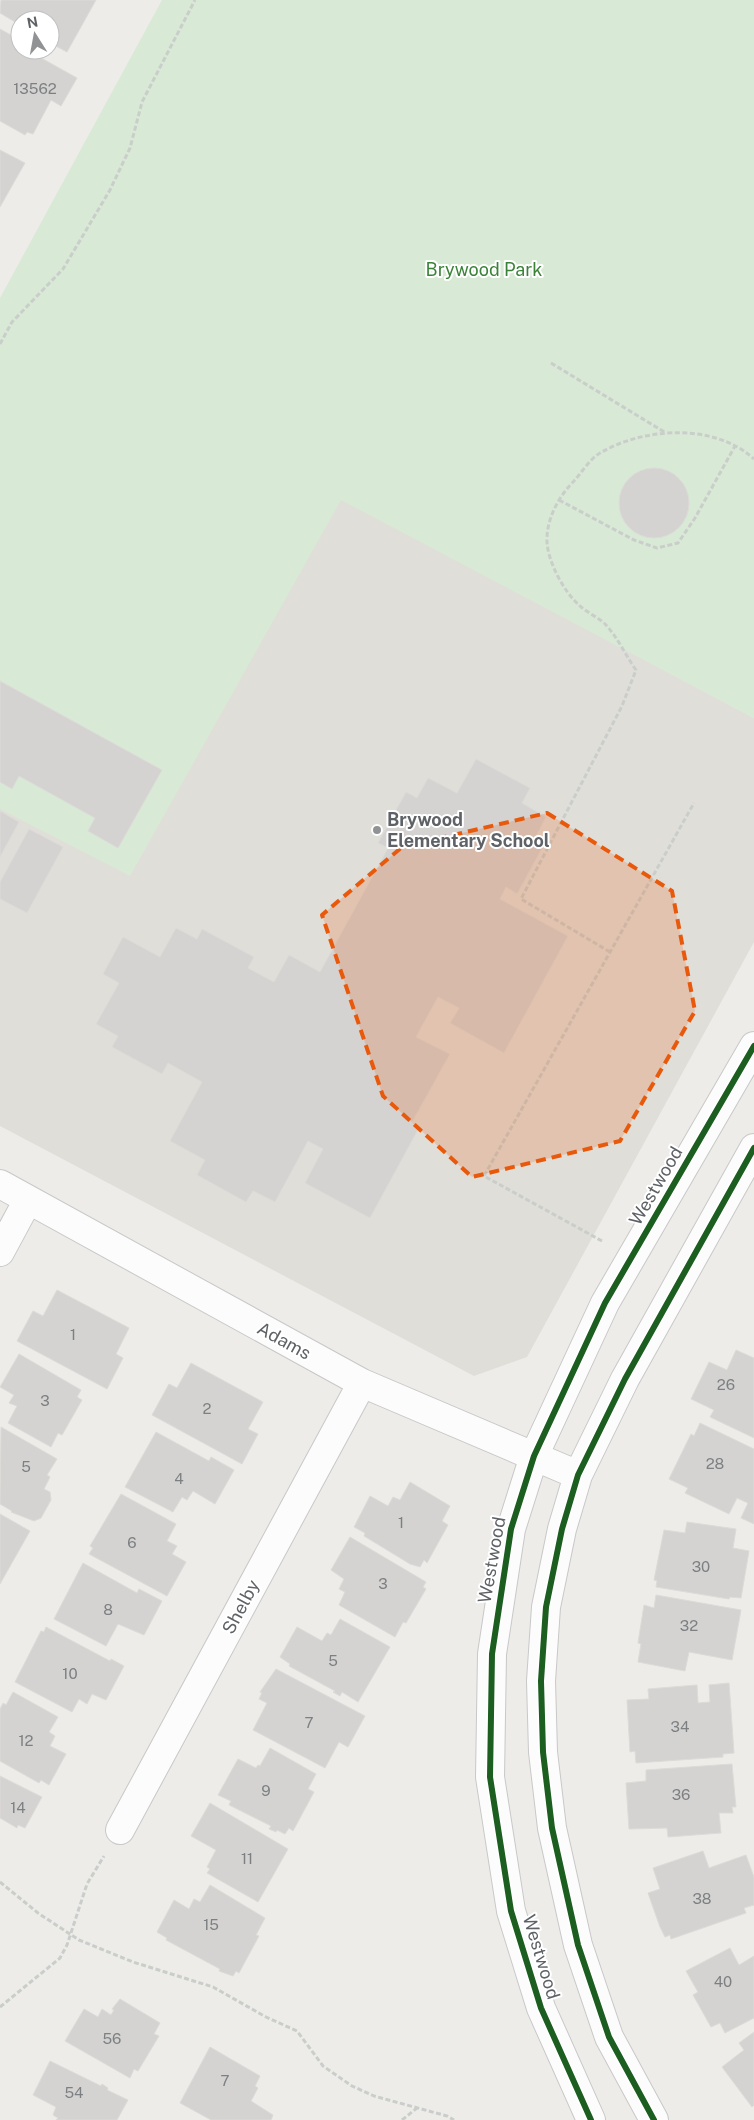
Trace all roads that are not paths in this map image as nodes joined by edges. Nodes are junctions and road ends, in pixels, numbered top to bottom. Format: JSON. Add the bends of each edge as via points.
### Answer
{"nodes":[{"id":1,"x":754,"y":1046,"type":"edge"},
{"id":2,"x":745,"y":1084,"type":"edge"},
{"id":3,"x":754,"y":1148,"type":"edge"},
{"id":4,"x":0,"y":1184,"type":"edge"},
{"id":5,"x":28,"y":1200,"type":"junction"},
{"id":6,"x":0,"y":1252,"type":"edge"},
{"id":7,"x":362,"y":1384,"type":"junction"},
{"id":8,"x":534,"y":1456,"type":"junction"},
{"id":9,"x":578,"y":1476,"type":"junction"},
{"id":10,"x":120,"y":1830,"type":"road end"},
{"id":11,"x":591,"y":2120,"type":"edge"},
{"id":12,"x":654,"y":2120,"type":"edge"}],
"edges":[{"from":1,"to":2,"type":"street","name":"Westwood"},
{"from":2,"to":8,"type":"street","name":"Westwood","via":[[605,1303]]},
{"from":3,"to":9,"type":"street","via":[[625,1379]]},
{"from":4,"to":5,"type":"street","name":"Adams"},
{"from":5,"to":6,"type":"street"},
{"from":5,"to":7,"type":"street","name":"Adams"},
{"from":7,"to":8,"type":"street","name":"Adams"},
{"from":7,"to":10,"type":"street","name":"Shelby"},
{"from":8,"to":9,"type":"street","name":"Adams"},
{"from":8,"to":11,"type":"street","name":"Westwood","via":[[511,1529],[492,1654],[490,1777],[511,1911],[541,2008]]},
{"from":9,"to":12,"type":"street","via":[[562,1529],[546,1607],[541,1690],[550,1818],[578,1945],[609,2037]]}]}
